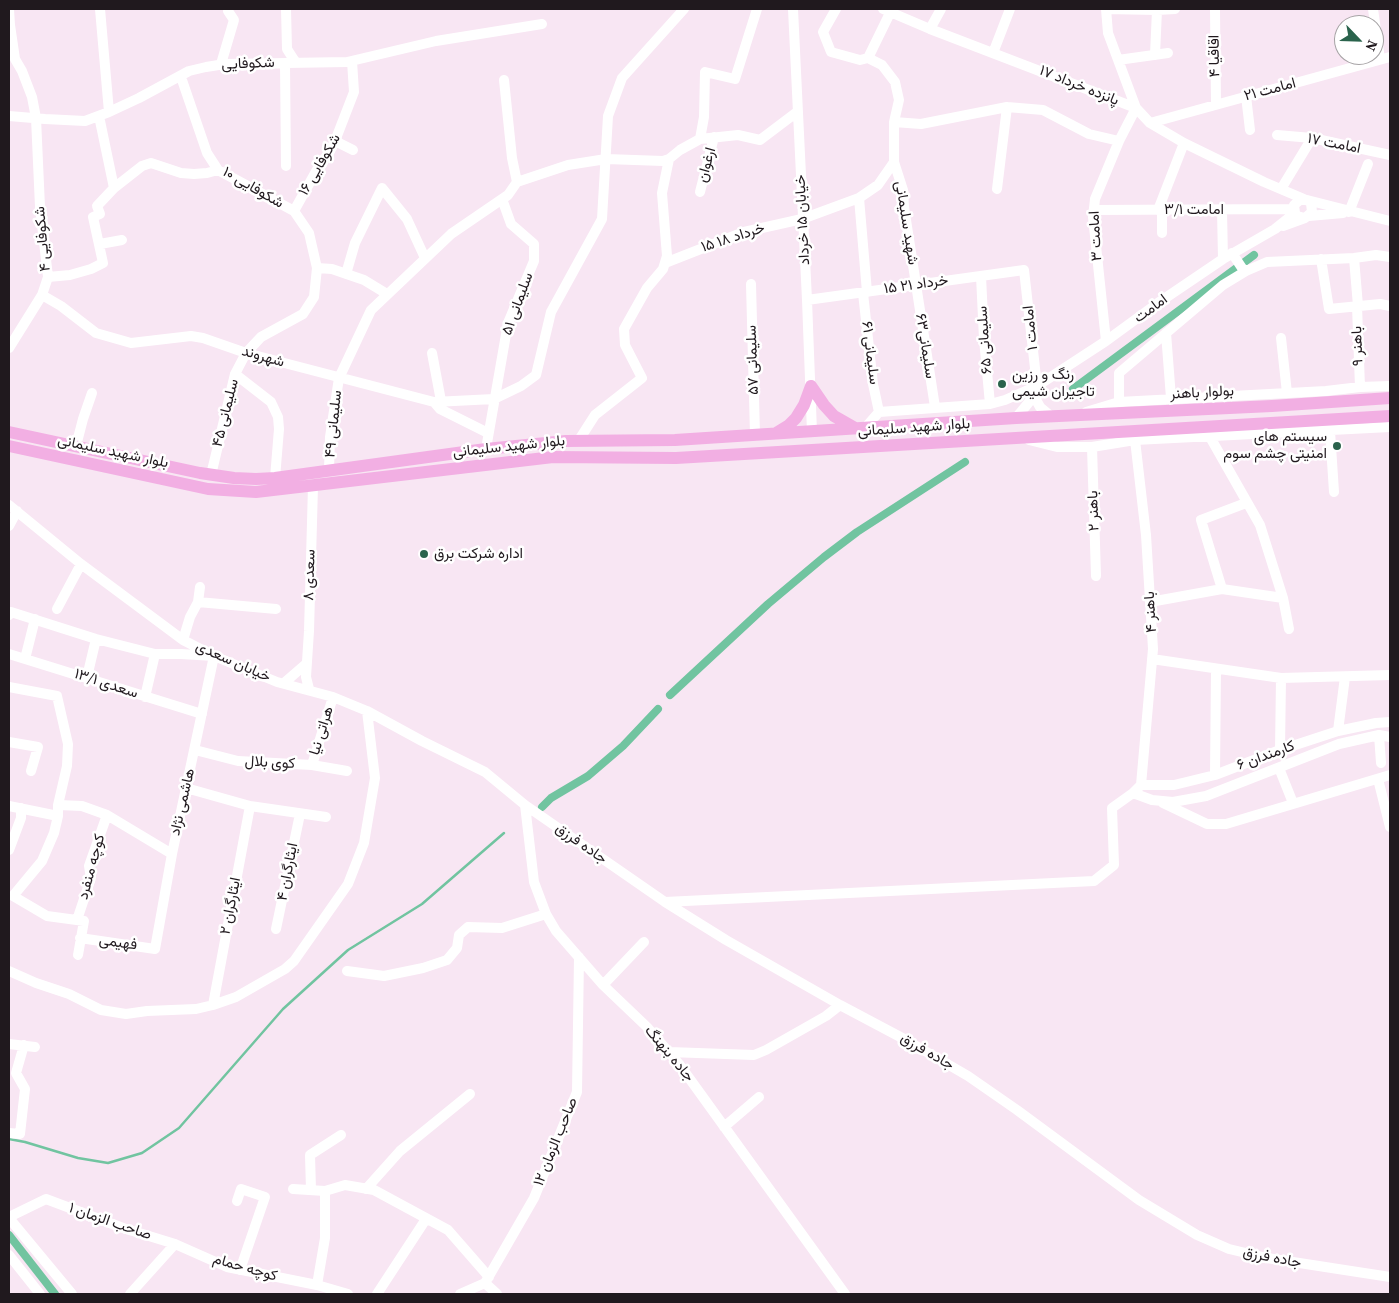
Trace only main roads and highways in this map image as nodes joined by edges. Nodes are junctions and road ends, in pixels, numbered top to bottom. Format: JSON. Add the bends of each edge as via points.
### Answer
{"nodes":[{"id":1,"x":1390,"y":398,"type":"edge"},
{"id":2,"x":1272,"y":406,"type":"junction"},
{"id":3,"x":1258,"y":407,"type":"junction"},
{"id":4,"x":1390,"y":416,"type":"edge"},
{"id":5,"x":1016,"y":418,"type":"joint"},
{"id":6,"x":1274,"y":422,"type":"junction"},
{"id":7,"x":1259,"y":423,"type":"junction"},
{"id":8,"x":860,"y":428,"type":"junction"},
{"id":9,"x":9,"y":432,"type":"edge"},
{"id":10,"x":812,"y":432,"type":"junction"},
{"id":11,"x":774,"y":434,"type":"junction"},
{"id":12,"x":9,"y":446,"type":"edge"},
{"id":13,"x":813,"y":450,"type":"junction"},
{"id":14,"x":376,"y":463,"type":"junction"},
{"id":15,"x":378,"y":478,"type":"junction"}],
"edges":[{"from":1,"to":2,"type":"main road","name":"بولوار باهنر"},
{"from":2,"to":3,"type":"main road","name":"بولوار باهنر"},
{"from":2,"to":6,"type":"main road","via":[[1270,414]]},
{"from":3,"to":5,"type":"main road","name":"بولوار باهنر"},
{"from":3,"to":7,"type":"main road","via":[[1261,414]]},
{"from":4,"to":6,"type":"main road"},
{"from":5,"to":8,"type":"main road","name":"بلوار شهید سلیمانی"},
{"from":6,"to":7,"type":"main road"},
{"from":7,"to":13,"type":"main road","name":"بلوار شهید سلیمانی","via":[[1206,434],[1018,437]]},
{"from":8,"to":10,"type":"main road","name":"بلوار شهید سلیمانی"},
{"from":8,"to":11,"type":"main road","via":[[834,416],[811,386],[796,418]]},
{"from":9,"to":14,"type":"main road","name":"بلوار شهید سلیمانی","via":[[245,479],[275,478]]},
{"from":10,"to":11,"type":"main road","name":"بلوار شهید سلیمانی"},
{"from":10,"to":13,"type":"main road"},
{"from":11,"to":14,"type":"main road","name":"بلوار شهید سلیمانی","via":[[675,440],[579,440]]},
{"from":12,"to":15,"type":"main road","name":"بلوار شهید سلیمانی","via":[[220,491],[256,492]]},
{"from":13,"to":15,"type":"main road","name":"بلوار شهید سلیمانی","via":[[676,458],[553,458]]},
{"from":14,"to":15,"type":"main road"}]}
